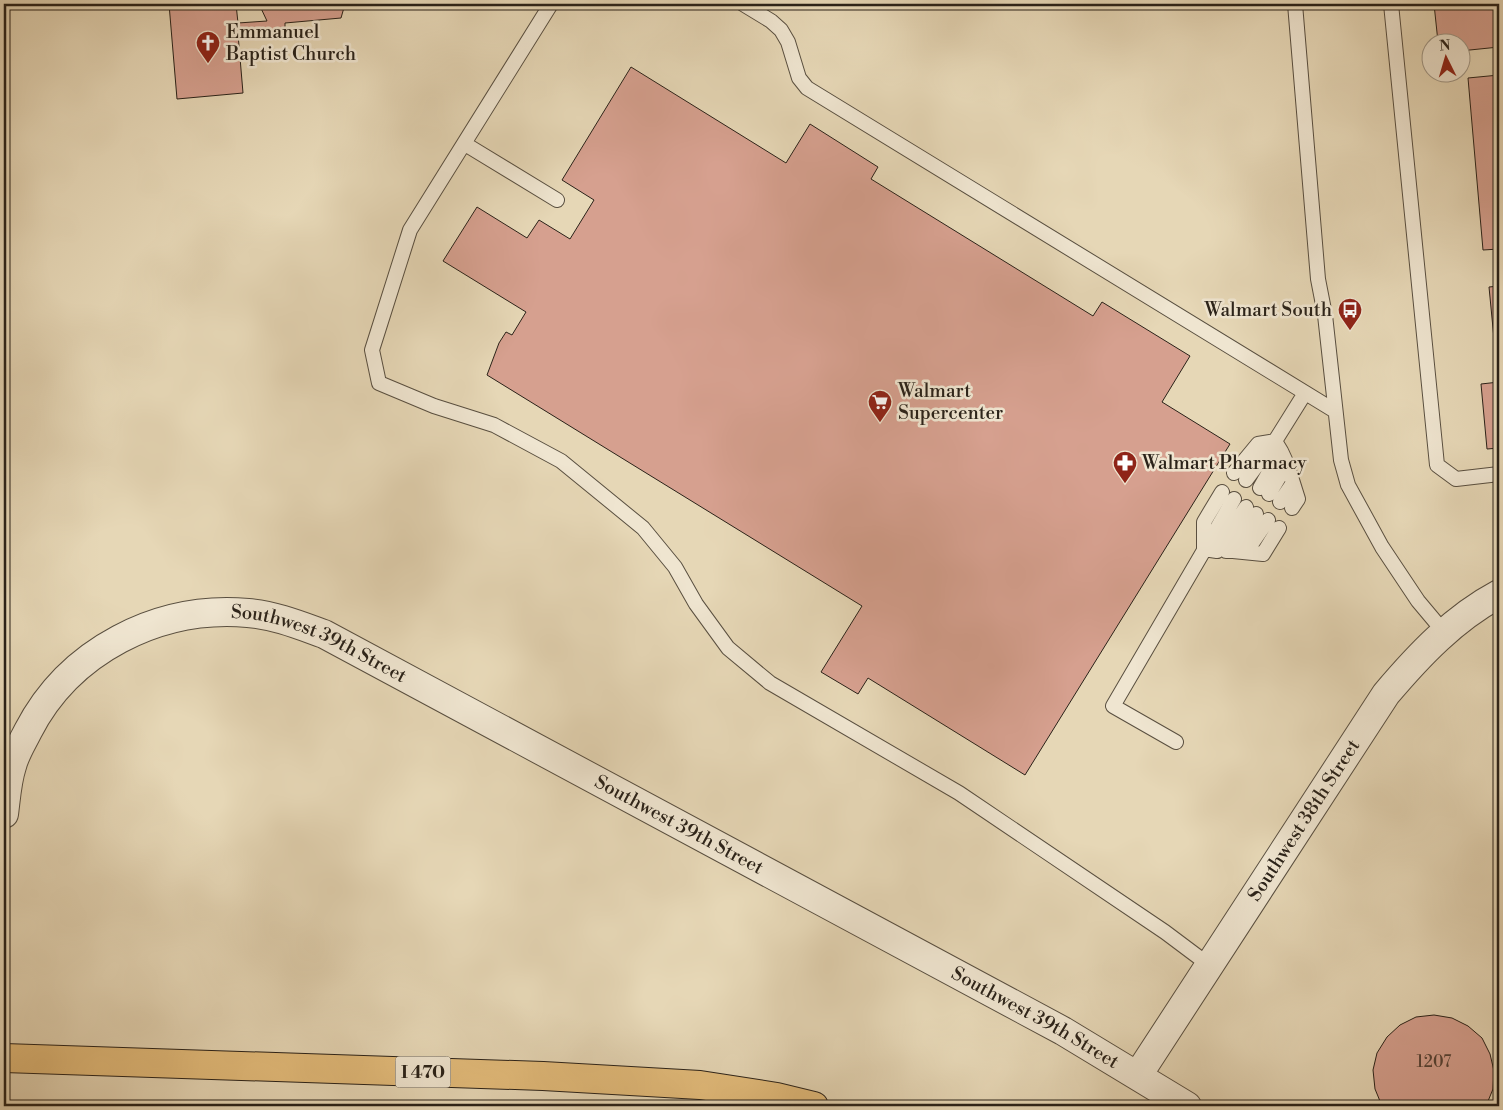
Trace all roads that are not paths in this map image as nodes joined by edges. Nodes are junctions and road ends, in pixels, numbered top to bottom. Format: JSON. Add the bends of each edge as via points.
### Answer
{"nodes":[{"id":1,"x":550,"y":4,"type":"edge"},
{"id":2,"x":742,"y":4,"type":"edge"},
{"id":3,"x":1294,"y":4,"type":"edge"},
{"id":4,"x":1391,"y":4,"type":"edge"},
{"id":5,"x":465,"y":144,"type":"junction"},
{"id":6,"x":557,"y":200,"type":"dead end"},
{"id":7,"x":1305,"y":393,"type":"junction"},
{"id":8,"x":1334,"y":411,"type":"junction"},
{"id":9,"x":1278,"y":446,"type":"junction"},
{"id":10,"x":1287,"y":464,"type":"junction"},
{"id":11,"x":1499,"y":474,"type":"edge"},
{"id":12,"x":1240,"y":476,"type":"dead end"},
{"id":13,"x":1228,"y":496,"type":"dead end"},
{"id":14,"x":1275,"y":498,"type":"junction"},
{"id":15,"x":1262,"y":517,"type":"junction"},
{"id":16,"x":1210,"y":550,"type":"junction"},
{"id":17,"x":1240,"y":551,"type":"junction"},
{"id":18,"x":1499,"y":594,"type":"edge"},
{"id":19,"x":1444,"y":632,"type":"junction"},
{"id":20,"x":1176,"y":742,"type":"dead end"},
{"id":21,"x":4,"y":814,"type":"edge"},
{"id":22,"x":1209,"y":965,"type":"junction"},
{"id":23,"x":4,"y":1058,"type":"edge"},
{"id":24,"x":1138,"y":1075,"type":"junction"},
{"id":25,"x":814,"y":1106,"type":"edge"},
{"id":26,"x":1187,"y":1106,"type":"edge"}],
"edges":[{"from":1,"to":5,"type":"lane"},
{"from":2,"to":7,"type":"lane","via":[[781,30],[799,78],[814,93]]},
{"from":3,"to":8,"type":"lane","via":[[1318,279],[1325,315]]},
{"from":4,"to":11,"type":"lane","via":[[1437,465],[1456,479]]},
{"from":5,"to":6,"type":"lane"},
{"from":5,"to":22,"type":"lane","via":[[410,230],[372,350],[379,383],[434,406],[494,425],[561,461],[643,528],[675,567],[696,604],[728,648],[770,683],[960,793]]},
{"from":7,"to":8,"type":"lane"},
{"from":7,"to":9,"type":"lane"},
{"from":8,"to":19,"type":"lane","via":[[1348,484],[1374,534],[1418,601]]},
{"from":9,"to":10,"type":"lane"},
{"from":9,"to":12,"type":"lane"},
{"from":9,"to":14,"type":"lane"},
{"from":10,"to":14,"type":"lane"},
{"from":10,"to":14,"type":"lane","via":[[1293,483]]},
{"from":13,"to":16,"type":"lane"},
{"from":15,"to":16,"type":"lane"},
{"from":15,"to":17,"type":"lane"},
{"from":15,"to":17,"type":"lane","via":[[1263,554]]},
{"from":16,"to":17,"type":"lane"},
{"from":16,"to":20,"type":"lane","via":[[1113,706]]},
{"from":18,"to":19,"type":"street","name":"Southwest 38th Street"},
{"from":19,"to":22,"type":"street","name":"Southwest 38th Street","via":[[1386,694]]},
{"from":21,"to":24,"type":"street","name":"Southwest 39th Street","via":[[16,753],[37,714],[82,663],[114,641],[150,624],[189,614],[248,613],[286,620],[324,634],[1054,1026]]},
{"from":22,"to":24,"type":"street","name":"Southwest 38th Street"},
{"from":23,"to":25,"type":"highway","number":"I 470","via":[[533,1076],[700,1085]]},
{"from":24,"to":26,"type":"street","name":"Southwest 39th Street"}]}
